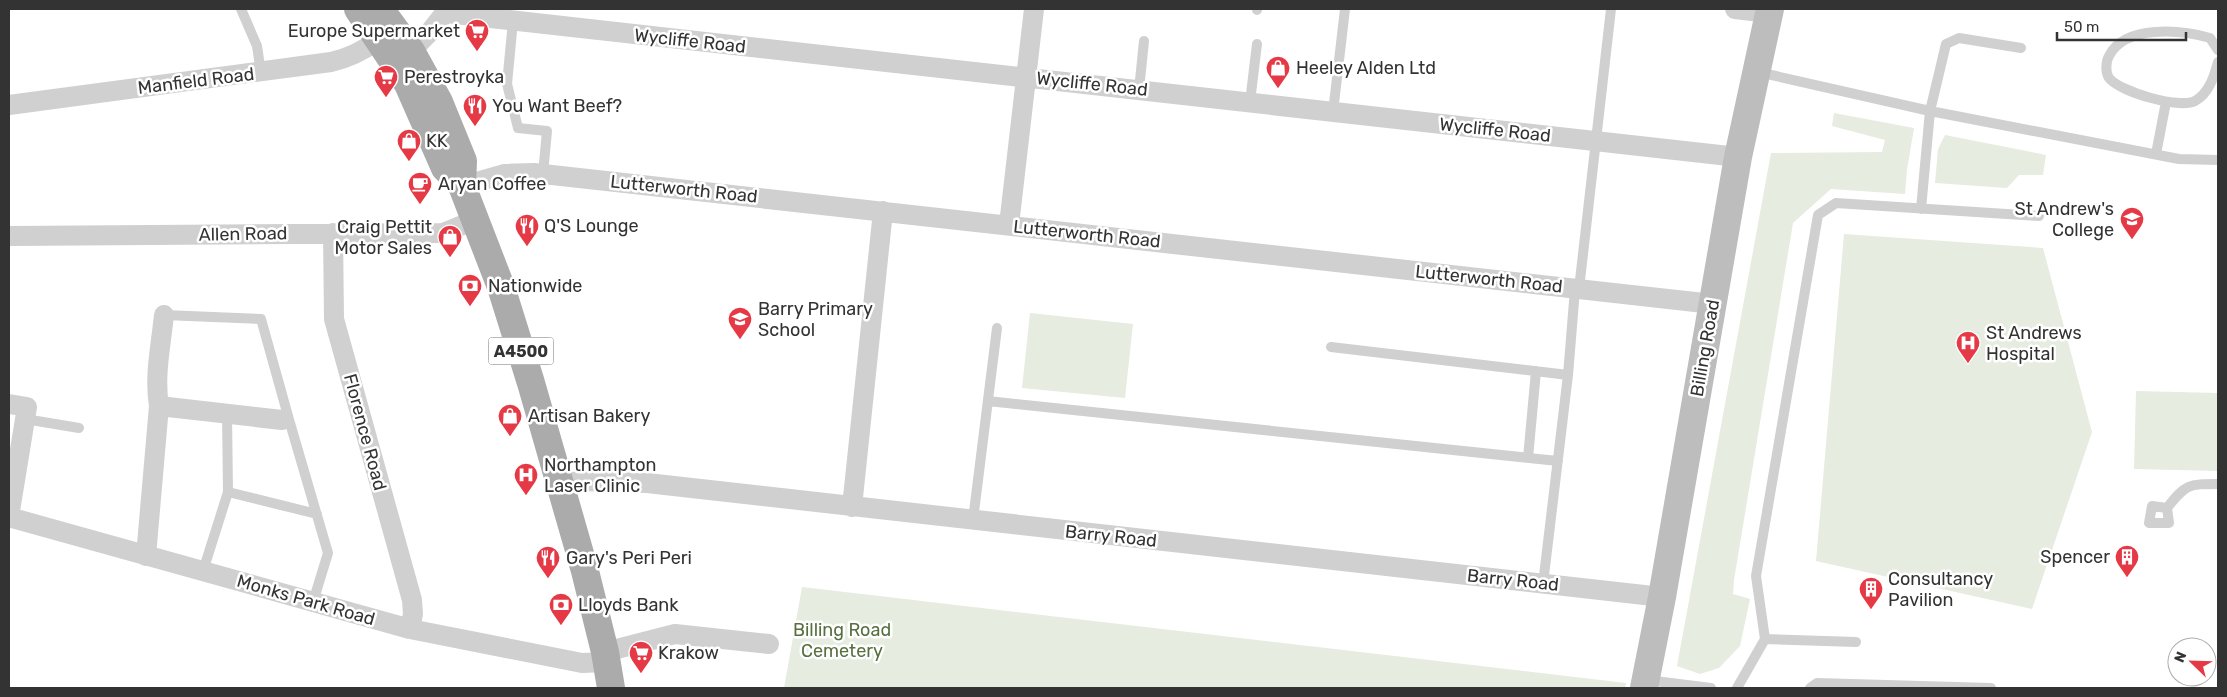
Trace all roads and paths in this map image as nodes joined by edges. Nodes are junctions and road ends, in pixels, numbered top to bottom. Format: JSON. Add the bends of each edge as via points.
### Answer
{"nodes":[{"id":1,"x":241,"y":9,"type":"edge"},
{"id":2,"x":358,"y":9,"type":"edge"},
{"id":3,"x":380,"y":9,"type":"edge"},
{"id":4,"x":1034,"y":9,"type":"edge"},
{"id":5,"x":1345,"y":9,"type":"edge"},
{"id":6,"x":1611,"y":9,"type":"edge"},
{"id":7,"x":1735,"y":9,"type":"edge"},
{"id":8,"x":1772,"y":10,"type":"edge"},
{"id":9,"x":447,"y":11,"type":"edge"},
{"id":10,"x":513,"y":21,"type":"junction"},
{"id":11,"x":378,"y":40,"type":"junction"},
{"id":12,"x":1144,"y":41,"type":"dead end"},
{"id":13,"x":1257,"y":44,"type":"dead end"},
{"id":14,"x":2021,"y":48,"type":"dead end"},
{"id":15,"x":411,"y":50,"type":"junction"},
{"id":16,"x":2218,"y":50,"type":"edge"},
{"id":17,"x":2218,"y":62,"type":"edge"},
{"id":18,"x":1755,"y":72,"type":"junction"},
{"id":19,"x":261,"y":73,"type":"junction"},
{"id":20,"x":1026,"y":77,"type":"junction"},
{"id":21,"x":408,"y":84,"type":"junction"},
{"id":22,"x":1139,"y":90,"type":"junction"},
{"id":23,"x":1250,"y":102,"type":"junction"},
{"id":24,"x":2166,"y":102,"type":"junction"},
{"id":25,"x":9,"y":105,"type":"edge"},
{"id":26,"x":1930,"y":111,"type":"junction"},
{"id":27,"x":1333,"y":112,"type":"junction"},
{"id":28,"x":1595,"y":141,"type":"junction"},
{"id":29,"x":2156,"y":154,"type":"junction"},
{"id":30,"x":1738,"y":157,"type":"junction"},
{"id":31,"x":2218,"y":160,"type":"edge"},
{"id":32,"x":543,"y":174,"type":"junction"},
{"id":33,"x":462,"y":186,"type":"junction"},
{"id":34,"x":1921,"y":208,"type":"junction"},
{"id":35,"x":883,"y":211,"type":"junction"},
{"id":36,"x":2039,"y":216,"type":"dead end"},
{"id":37,"x":476,"y":220,"type":"junction"},
{"id":38,"x":1009,"y":226,"type":"junction"},
{"id":39,"x":333,"y":233,"type":"junction"},
{"id":40,"x":9,"y":236,"type":"edge"},
{"id":41,"x":1577,"y":289,"type":"junction"},
{"id":42,"x":1713,"y":304,"type":"junction"},
{"id":43,"x":164,"y":315,"type":"joint"},
{"id":44,"x":997,"y":328,"type":"dead end"},
{"id":45,"x":1331,"y":347,"type":"dead end"},
{"id":46,"x":1536,"y":371,"type":"junction"},
{"id":47,"x":1568,"y":375,"type":"junction"},
{"id":48,"x":988,"y":401,"type":"junction"},
{"id":49,"x":159,"y":406,"type":"junction"},
{"id":50,"x":20,"y":410,"type":"edge"},
{"id":51,"x":227,"y":414,"type":"junction"},
{"id":52,"x":286,"y":422,"type":"junction"},
{"id":53,"x":79,"y":428,"type":"dead end"},
{"id":54,"x":1528,"y":458,"type":"junction"},
{"id":55,"x":1558,"y":461,"type":"junction"},
{"id":56,"x":560,"y":484,"type":"junction"},
{"id":57,"x":2218,"y":484,"type":"edge"},
{"id":58,"x":228,"y":492,"type":"junction"},
{"id":59,"x":852,"y":507,"type":"junction"},
{"id":60,"x":2167,"y":508,"type":"dead end"},
{"id":61,"x":317,"y":514,"type":"junction"},
{"id":62,"x":9,"y":517,"type":"edge"},
{"id":63,"x":973,"y":520,"type":"junction"},
{"id":64,"x":146,"y":556,"type":"junction"},
{"id":65,"x":203,"y":571,"type":"junction"},
{"id":66,"x":1543,"y":584,"type":"junction"},
{"id":67,"x":1662,"y":597,"type":"junction"},
{"id":68,"x":313,"y":602,"type":"junction"},
{"id":69,"x":410,"y":629,"type":"junction"},
{"id":70,"x":1765,"y":639,"type":"junction"},
{"id":71,"x":1856,"y":642,"type":"dead end"},
{"id":72,"x":769,"y":644,"type":"dead end"},
{"id":73,"x":606,"y":657,"type":"junction"},
{"id":74,"x":1645,"y":684,"type":"edge"},
{"id":75,"x":611,"y":688,"type":"edge"},
{"id":76,"x":1711,"y":688,"type":"edge"},
{"id":77,"x":1737,"y":688,"type":"edge"},
{"id":78,"x":1810,"y":688,"type":"edge"},
{"id":79,"x":1991,"y":688,"type":"edge"}],
"edges":[{"from":1,"to":19,"type":"lane","via":[[257,46]]},
{"from":2,"to":11,"type":"main road","number":"A4500"},
{"from":3,"to":15,"type":"main road","number":"A4500"},
{"from":4,"to":20,"type":"street"},
{"from":5,"to":27,"type":"lane"},
{"from":6,"to":28,"type":"lane"},
{"from":7,"to":8,"type":"street"},
{"from":8,"to":18,"type":"street","name":"Billing Road"},
{"from":9,"to":10,"type":"street","name":"Wycliffe Road"},
{"from":9,"to":15,"type":"street"},
{"from":10,"to":20,"type":"street","name":"Wycliffe Road"},
{"from":10,"to":32,"type":"lane","via":[[507,84],[518,128],[547,131]]},
{"from":11,"to":19,"type":"street","name":"Manfield Road","via":[[348,58]]},
{"from":11,"to":21,"type":"main road","number":"A4500"},
{"from":12,"to":22,"type":"lane"},
{"from":13,"to":23,"type":"lane"},
{"from":14,"to":26,"type":"lane","via":[[1959,38],[1946,44]]},
{"from":15,"to":21,"type":"main road","number":"A4500"},
{"from":15,"to":33,"type":"main road","number":"A4500","via":[[456,141],[463,161]]},
{"from":16,"to":24,"type":"lane","via":[[2210,38],[2190,32],[2138,34],[2122,40],[2107,58],[2109,77],[2121,87]]},
{"from":17,"to":24,"type":"lane","via":[[2208,89],[2194,101]]},
{"from":18,"to":26,"type":"lane"},
{"from":18,"to":30,"type":"street","name":"Billing Road"},
{"from":19,"to":25,"type":"street","name":"Manfield Road"},
{"from":20,"to":22,"type":"street","name":"Wycliffe Road"},
{"from":20,"to":38,"type":"street"},
{"from":21,"to":33,"type":"main road","number":"A4500","via":[[446,168]]},
{"from":22,"to":23,"type":"street","name":"Wycliffe Road"},
{"from":23,"to":27,"type":"street","name":"Wycliffe Road"},
{"from":24,"to":29,"type":"lane"},
{"from":26,"to":29,"type":"lane"},
{"from":26,"to":34,"type":"lane"},
{"from":27,"to":28,"type":"street","name":"Wycliffe Road"},
{"from":28,"to":30,"type":"street","name":"Wycliffe Road"},
{"from":28,"to":41,"type":"lane"},
{"from":29,"to":31,"type":"lane","via":[[2179,159]]},
{"from":30,"to":42,"type":"street","name":"Billing Road"},
{"from":32,"to":33,"type":"street","name":"Lutterworth Road","via":[[504,174]]},
{"from":32,"to":35,"type":"street","name":"Lutterworth Road"},
{"from":33,"to":37,"type":"main road","number":"A4500"},
{"from":34,"to":36,"type":"lane"},
{"from":34,"to":70,"type":"lane","via":[[1836,203],[1818,215],[1756,576]]},
{"from":35,"to":38,"type":"street","name":"Lutterworth Road"},
{"from":35,"to":59,"type":"street"},
{"from":37,"to":39,"type":"street","name":"Allen Road","via":[[443,233]]},
{"from":37,"to":56,"type":"main road","number":"A4500","via":[[501,287]]},
{"from":38,"to":41,"type":"street","name":"Lutterworth Road"},
{"from":39,"to":40,"type":"street","name":"Allen Road"},
{"from":39,"to":69,"type":"street","name":"Florence Road","via":[[334,319],[412,600]]},
{"from":41,"to":42,"type":"street","name":"Lutterworth Road"},
{"from":41,"to":47,"type":"lane"},
{"from":42,"to":67,"type":"street","name":"Billing Road"},
{"from":43,"to":49,"type":"street","via":[[156,391]]},
{"from":43,"to":52,"type":"lane","via":[[261,318]]},
{"from":44,"to":48,"type":"lane"},
{"from":45,"to":46,"type":"lane"},
{"from":46,"to":47,"type":"lane"},
{"from":46,"to":54,"type":"lane"},
{"from":47,"to":55,"type":"lane"},
{"from":48,"to":54,"type":"lane"},
{"from":48,"to":63,"type":"lane"},
{"from":49,"to":51,"type":"street"},
{"from":49,"to":64,"type":"street"},
{"from":50,"to":53,"type":"lane"},
{"from":50,"to":62,"type":"street"},
{"from":51,"to":52,"type":"street"},
{"from":51,"to":58,"type":"lane"},
{"from":52,"to":61,"type":"lane"},
{"from":54,"to":55,"type":"lane"},
{"from":55,"to":66,"type":"lane"},
{"from":56,"to":59,"type":"street","name":"Barry Road","via":[[576,481],[647,483]]},
{"from":56,"to":73,"type":"main road","number":"A4500"},
{"from":57,"to":60,"type":"lane","via":[[2183,488]]},
{"from":58,"to":61,"type":"lane"},
{"from":58,"to":65,"type":"lane"},
{"from":59,"to":63,"type":"street","name":"Barry Road"},
{"from":61,"to":68,"type":"lane","via":[[328,552]]},
{"from":62,"to":64,"type":"street","name":"Monks Park Road"},
{"from":63,"to":66,"type":"street","name":"Barry Road"},
{"from":64,"to":65,"type":"street","name":"Monks Park Road"},
{"from":65,"to":68,"type":"street","name":"Monks Park Road"},
{"from":66,"to":67,"type":"street","name":"Barry Road"},
{"from":67,"to":74,"type":"street","name":"Billing Road"},
{"from":68,"to":69,"type":"street","name":"Monks Park Road"},
{"from":69,"to":73,"type":"street","name":"Monks Park Road","via":[[582,663]]},
{"from":70,"to":71,"type":"lane"},
{"from":70,"to":77,"type":"lane"},
{"from":72,"to":73,"type":"street","name":"Monks Park Road","via":[[675,634]]},
{"from":73,"to":75,"type":"main road","number":"A4500"},
{"from":74,"to":76,"type":"lane"},
{"from":78,"to":79,"type":"lane","via":[[1817,683]]}]}
